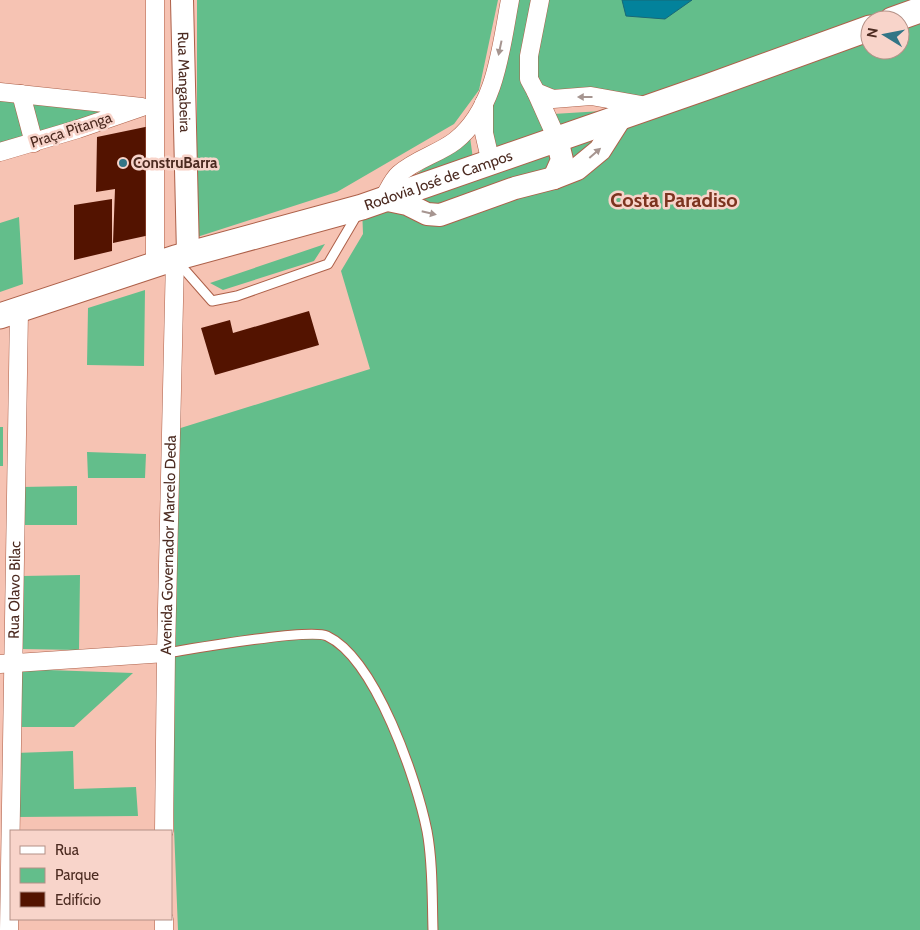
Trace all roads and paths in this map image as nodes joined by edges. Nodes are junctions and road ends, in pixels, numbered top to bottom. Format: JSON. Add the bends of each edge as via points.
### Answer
{"nodes":[{"id":1,"x":155,"y":0,"type":"edge"},
{"id":2,"x":182,"y":0,"type":"edge"},
{"id":3,"x":510,"y":0,"type":"edge"},
{"id":4,"x":540,"y":0,"type":"edge"},
{"id":5,"x":860,"y":32,"type":"edge"},
{"id":6,"x":0,"y":92,"type":"edge"},
{"id":7,"x":536,"y":92,"type":"junction"},
{"id":8,"x":21,"y":94,"type":"junction"},
{"id":9,"x":484,"y":102,"type":"junction"},
{"id":10,"x":148,"y":106,"type":"junction"},
{"id":11,"x":650,"y":106,"type":"junction"},
{"id":12,"x":621,"y":117,"type":"junction"},
{"id":13,"x":557,"y":139,"type":"junction"},
{"id":14,"x":34,"y":143,"type":"junction"},
{"id":15,"x":0,"y":152,"type":"edge"},
{"id":16,"x":490,"y":163,"type":"junction"},
{"id":17,"x":554,"y":178,"type":"junction"},
{"id":18,"x":515,"y":188,"type":"junction"},
{"id":19,"x":372,"y":203,"type":"junction"},
{"id":20,"x":172,"y":259,"type":"junction"},
{"id":21,"x":9,"y":313,"type":"edge"},
{"id":22,"x":166,"y":653,"type":"junction"},
{"id":23,"x":6,"y":664,"type":"edge"},
{"id":24,"x":164,"y":830,"type":"edge"},
{"id":25,"x":9,"y":930,"type":"edge"},
{"id":26,"x":433,"y":930,"type":"edge"}],
"edges":[{"from":1,"to":10,"type":"street","name":"Avenida Governador Marcelo Deda"},
{"from":2,"to":20,"type":"street","name":"Rua Mangabeira"},
{"from":3,"to":9,"type":"street","one_way":true,"via":[[495,75]]},
{"from":4,"to":7,"type":"street","via":[[529,56],[529,78]]},
{"from":5,"to":11,"type":"main road","name":"Rodovia José de Campos"},
{"from":6,"to":8,"type":"street","name":"Praça Pitanga"},
{"from":11,"to":7,"type":"street","one_way":true,"via":[[590,96],[553,99]]},
{"from":7,"to":13,"type":"street"},
{"from":8,"to":10,"type":"street","name":"Praça Pitanga"},
{"from":8,"to":14,"type":"street"},
{"from":9,"to":16,"type":"street","via":[[484,133]]},
{"from":9,"to":19,"type":"street","via":[[456,140],[398,175]]},
{"from":10,"to":14,"type":"street","name":"Praça Pitanga"},
{"from":10,"to":20,"type":"street","name":"Avenida Governador Marcelo Deda"},
{"from":11,"to":12,"type":"main road","name":"Rodovia José de Campos"},
{"from":12,"to":13,"type":"main road","name":"Rodovia José de Campos"},
{"from":17,"to":12,"type":"street","one_way":true,"via":[[576,169],[600,150]]},
{"from":13,"to":16,"type":"main road","name":"Rodovia José de Campos"},
{"from":13,"to":17,"type":"street","via":[[562,160]]},
{"from":14,"to":15,"type":"street","name":"Praça Pitanga"},
{"from":16,"to":18,"type":"street"},
{"from":16,"to":19,"type":"main road","name":"Rodovia José de Campos"},
{"from":17,"to":18,"type":"street"},
{"from":19,"to":18,"type":"street","one_way":true,"via":[[407,204],[427,214],[440,215]]},
{"from":19,"to":20,"type":"main road","name":"Rodovia José de Campos"},
{"from":19,"to":20,"type":"lane","via":[[328,264],[236,296],[212,300]]},
{"from":20,"to":21,"type":"main road","name":"Rodovia José de Campos"},
{"from":20,"to":22,"type":"street","name":"Avenida Governador Marcelo Deda"},
{"from":21,"to":23,"type":"street","name":"Rua Olavo Bilac"},
{"from":22,"to":23,"type":"street"},
{"from":22,"to":24,"type":"street","name":"Avenida Governador Marcelo Deda"},
{"from":22,"to":26,"type":"lane","via":[[300,634],[326,636],[351,655],[375,690],[414,776],[428,833]]},
{"from":23,"to":25,"type":"street","name":"Rua Olavo Bilac"}]}
